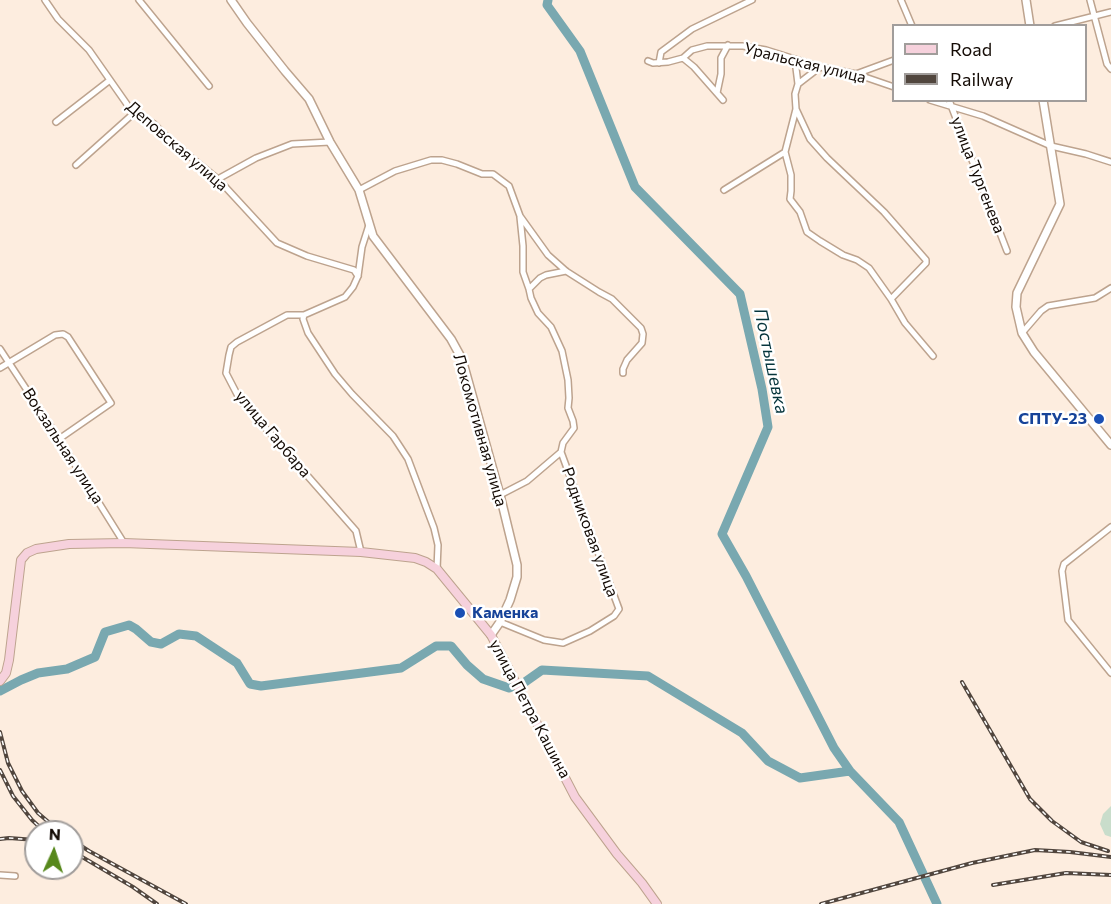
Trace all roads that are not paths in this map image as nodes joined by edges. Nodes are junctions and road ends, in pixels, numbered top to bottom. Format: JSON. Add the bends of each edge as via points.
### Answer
{"nodes":[{"id":1,"x":45,"y":0,"type":"edge"},
{"id":2,"x":139,"y":0,"type":"edge"},
{"id":3,"x":231,"y":0,"type":"edge"},
{"id":4,"x":752,"y":0,"type":"edge"},
{"id":5,"x":901,"y":0,"type":"edge"},
{"id":6,"x":1026,"y":0,"type":"edge"},
{"id":7,"x":1090,"y":0,"type":"edge"},
{"id":8,"x":1111,"y":12,"type":"edge"},
{"id":9,"x":1094,"y":16,"type":"junction"},
{"id":10,"x":911,"y":24,"type":"edge"},
{"id":11,"x":1030,"y":24,"type":"edge"},
{"id":12,"x":1063,"y":24,"type":"edge"},
{"id":13,"x":728,"y":45,"type":"junction"},
{"id":14,"x":683,"y":57,"type":"junction"},
{"id":15,"x":795,"y":60,"type":"junction"},
{"id":16,"x":648,"y":61,"type":"dead end"},
{"id":17,"x":892,"y":61,"type":"edge"},
{"id":18,"x":659,"y":63,"type":"junction"},
{"id":19,"x":820,"y":67,"type":"junction"},
{"id":20,"x":1111,"y":69,"type":"edge"},
{"id":21,"x":856,"y":74,"type":"junction"},
{"id":22,"x":110,"y":80,"type":"junction"},
{"id":23,"x":798,"y":84,"type":"junction"},
{"id":24,"x":209,"y":86,"type":"dead end"},
{"id":25,"x":892,"y":86,"type":"edge"},
{"id":26,"x":717,"y":93,"type":"junction"},
{"id":27,"x":723,"y":100,"type":"dead end"},
{"id":28,"x":936,"y":102,"type":"edge"},
{"id":29,"x":950,"y":102,"type":"edge"},
{"id":30,"x":1043,"y":102,"type":"edge"},
{"id":31,"x":952,"y":108,"type":"junction"},
{"id":32,"x":796,"y":109,"type":"junction"},
{"id":33,"x":134,"y":113,"type":"junction"},
{"id":34,"x":57,"y":122,"type":"dead end"},
{"id":35,"x":330,"y":142,"type":"junction"},
{"id":36,"x":1050,"y":146,"type":"junction"},
{"id":37,"x":785,"y":152,"type":"junction"},
{"id":38,"x":1111,"y":162,"type":"edge"},
{"id":39,"x":76,"y":165,"type":"dead end"},
{"id":40,"x":218,"y":179,"type":"junction"},
{"id":41,"x":359,"y":190,"type":"junction"},
{"id":42,"x":724,"y":190,"type":"dead end"},
{"id":43,"x":520,"y":216,"type":"junction"},
{"id":44,"x":369,"y":224,"type":"junction"},
{"id":45,"x":1007,"y":251,"type":"dead end"},
{"id":46,"x":566,"y":271,"type":"junction"},
{"id":47,"x":358,"y":276,"type":"junction"},
{"id":48,"x":1111,"y":288,"type":"edge"},
{"id":49,"x":530,"y":289,"type":"junction"},
{"id":50,"x":891,"y":299,"type":"junction"},
{"id":51,"x":304,"y":315,"type":"junction"},
{"id":52,"x":1022,"y":333,"type":"junction"},
{"id":53,"x":0,"y":349,"type":"edge"},
{"id":54,"x":933,"y":356,"type":"dead end"},
{"id":55,"x":10,"y":363,"type":"junction"},
{"id":56,"x":0,"y":368,"type":"edge"},
{"id":57,"x":623,"y":373,"type":"dead end"},
{"id":58,"x":59,"y":439,"type":"junction"},
{"id":59,"x":1111,"y":444,"type":"edge"},
{"id":60,"x":561,"y":452,"type":"junction"},
{"id":61,"x":500,"y":495,"type":"junction"},
{"id":62,"x":1111,"y":527,"type":"edge"},
{"id":63,"x":124,"y":543,"type":"junction"},
{"id":64,"x":361,"y":552,"type":"junction"},
{"id":65,"x":437,"y":569,"type":"junction"},
{"id":66,"x":500,"y":622,"type":"junction"},
{"id":67,"x":491,"y":635,"type":"junction"},
{"id":68,"x":1111,"y":660,"type":"edge"},
{"id":69,"x":1104,"y":664,"type":"junction"},
{"id":70,"x":1111,"y":673,"type":"edge"},
{"id":71,"x":0,"y":681,"type":"edge"},
{"id":72,"x":0,"y":875,"type":"edge"},
{"id":73,"x":15,"y":876,"type":"dead end"},
{"id":74,"x":657,"y":904,"type":"edge"}],
"edges":[{"from":1,"to":22,"type":"street","name":"Деповская улица"},
{"from":2,"to":24,"type":"street"},
{"from":3,"to":35,"type":"street","name":"Локомотивная улица","via":[[309,99]]},
{"from":4,"to":18,"type":"street","via":[[692,29],[661,52]]},
{"from":5,"to":10,"type":"street"},
{"from":6,"to":11,"type":"street"},
{"from":7,"to":9,"type":"street"},
{"from":8,"to":9,"type":"street"},
{"from":9,"to":12,"type":"street"},
{"from":9,"to":20,"type":"street"},
{"from":13,"to":14,"type":"street","name":"Уральская улица","via":[[692,50]]},
{"from":13,"to":15,"type":"street","name":"Уральская улица","via":[[766,50]]},
{"from":13,"to":26,"type":"street","via":[[721,58]]},
{"from":14,"to":18,"type":"street","name":"Уральская улица"},
{"from":14,"to":26,"type":"street"},
{"from":15,"to":19,"type":"street","name":"Уральская улица"},
{"from":15,"to":23,"type":"street"},
{"from":16,"to":18,"type":"street","name":"Уральская улица"},
{"from":17,"to":21,"type":"street"},
{"from":19,"to":21,"type":"street","name":"Уральская улица"},
{"from":19,"to":23,"type":"street"},
{"from":21,"to":25,"type":"street","name":"Уральская улица"},
{"from":22,"to":33,"type":"street","name":"Деповская улица"},
{"from":22,"to":34,"type":"street"},
{"from":23,"to":32,"type":"street"},
{"from":26,"to":27,"type":"street"},
{"from":28,"to":31,"type":"street"},
{"from":29,"to":31,"type":"street","name":"улица Тургенева"},
{"from":30,"to":36,"type":"street"},
{"from":31,"to":36,"type":"street","via":[[983,116]]},
{"from":31,"to":45,"type":"street","name":"улица Тургенева"},
{"from":32,"to":37,"type":"street"},
{"from":32,"to":50,"type":"street","via":[[810,139],[926,260]]},
{"from":33,"to":39,"type":"street"},
{"from":33,"to":40,"type":"street","name":"Деповская улица","via":[[154,124]]},
{"from":35,"to":40,"type":"street","via":[[292,144]]},
{"from":35,"to":41,"type":"street","name":"Локомотивная улица"},
{"from":36,"to":38,"type":"street"},
{"from":36,"to":52,"type":"street","via":[[1060,204],[1017,293]]},
{"from":37,"to":42,"type":"street"},
{"from":37,"to":50,"type":"street","via":[[791,175],[790,199],[807,232],[869,268]]},
{"from":40,"to":47,"type":"street","name":"Деповская улица","via":[[277,243],[354,270]]},
{"from":41,"to":43,"type":"street","via":[[395,171],[442,160],[493,174],[509,186]]},
{"from":41,"to":44,"type":"street","name":"Локомотивная улица"},
{"from":43,"to":46,"type":"street","via":[[548,255]]},
{"from":43,"to":49,"type":"street","name":"Родниковая улица","via":[[523,272]]},
{"from":44,"to":47,"type":"street"},
{"from":44,"to":61,"type":"street","name":"Локомотивная улица","via":[[373,236],[462,359]]},
{"from":46,"to":49,"type":"street","via":[[540,278]]},
{"from":46,"to":57,"type":"street","via":[[612,299],[641,328],[642,343],[627,360]]},
{"from":47,"to":51,"type":"street","via":[[345,297]]},
{"from":48,"to":52,"type":"street","via":[[1095,298],[1048,306]]},
{"from":49,"to":60,"type":"street","name":"Родниковая улица","via":[[538,313],[551,327],[562,351],[568,380],[568,408],[574,428]]},
{"from":50,"to":54,"type":"street"},
{"from":51,"to":64,"type":"street","name":"улица Гарбара","via":[[287,315],[237,342],[231,347],[226,372],[239,398],[356,531]]},
{"from":51,"to":65,"type":"street","via":[[308,333],[335,374],[393,436],[408,459],[434,528]]},
{"from":52,"to":59,"type":"street"},
{"from":53,"to":55,"type":"street","name":"Вокзальная улица"},
{"from":55,"to":56,"type":"street"},
{"from":55,"to":58,"type":"street","name":"Вокзальная улица"},
{"from":55,"to":58,"type":"street","via":[[63,334],[111,403]]},
{"from":58,"to":63,"type":"street","name":"Вокзальная улица"},
{"from":60,"to":61,"type":"street","via":[[527,481]]},
{"from":60,"to":66,"type":"street","name":"Родниковая улица","via":[[619,609],[591,631],[563,643],[544,640]]},
{"from":61,"to":66,"type":"street","name":"Локомотивная улица","via":[[517,577]]},
{"from":62,"to":69,"type":"street","via":[[1064,564],[1062,571],[1068,620]]},
{"from":63,"to":64,"type":"main road","name":"улица Петра Кашина"},
{"from":63,"to":71,"type":"main road","name":"улица Петра Кашина","via":[[69,544],[27,553],[21,560],[9,660]]},
{"from":64,"to":65,"type":"main road","name":"улица Петра Кашина","via":[[415,558]]},
{"from":65,"to":67,"type":"main road","name":"улица Петра Кашина"},
{"from":66,"to":67,"type":"street","name":"Локомотивная улица"},
{"from":67,"to":74,"type":"main road","name":"улица Петра Кашина","via":[[575,796]]},
{"from":68,"to":69,"type":"street"},
{"from":69,"to":70,"type":"street"},
{"from":72,"to":73,"type":"street"}]}
